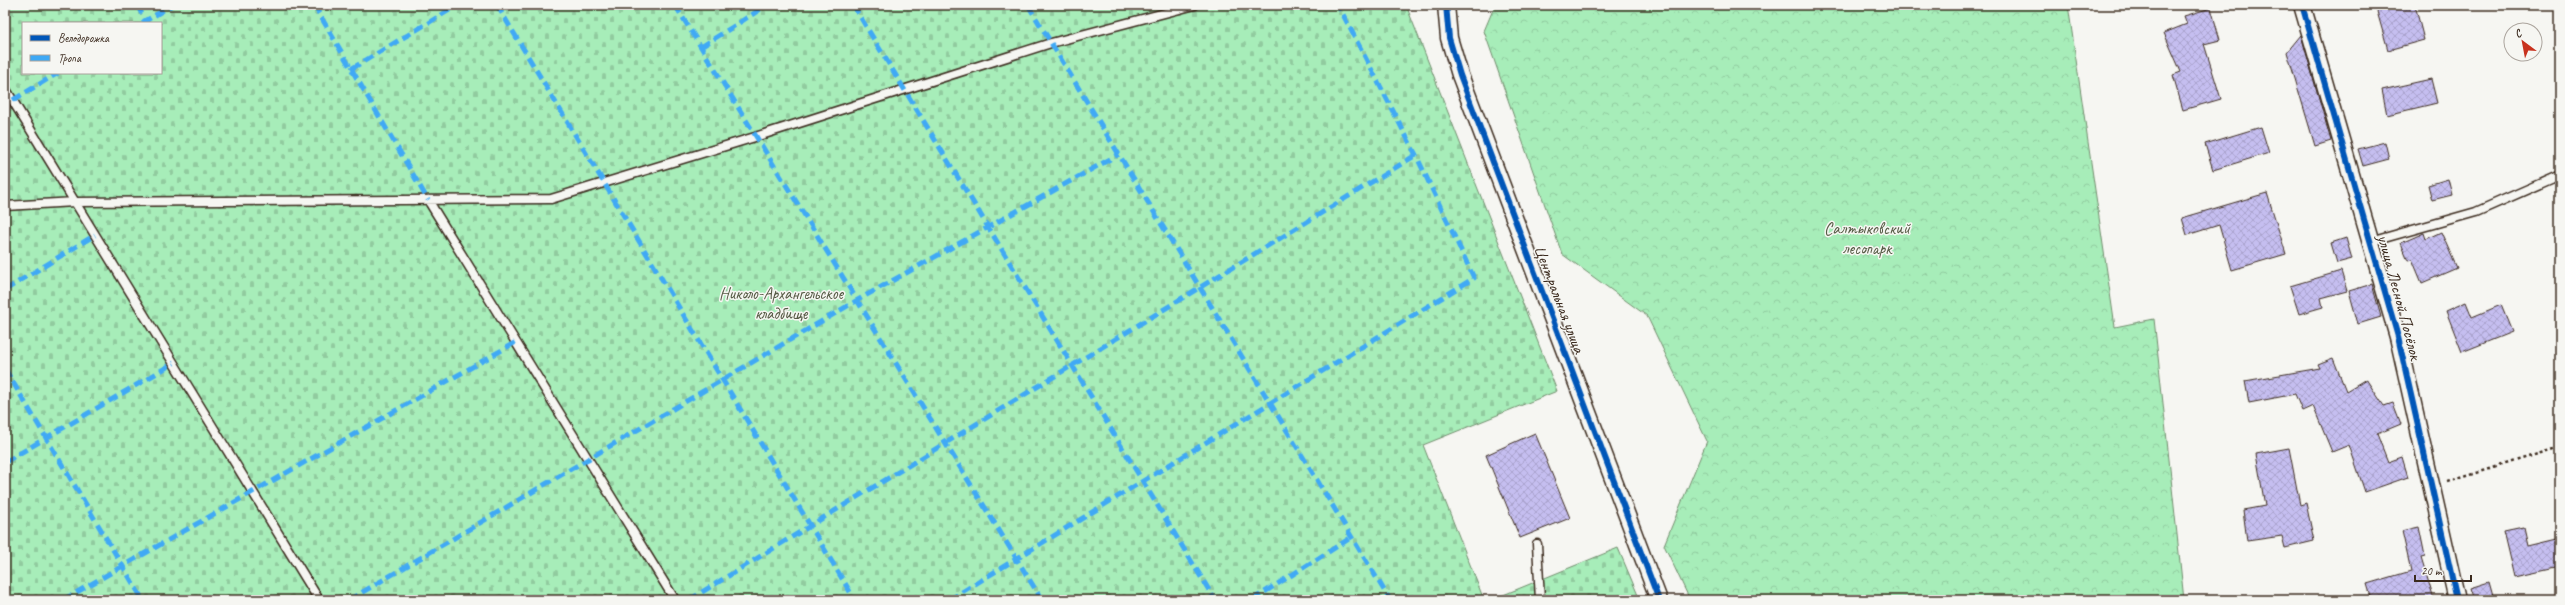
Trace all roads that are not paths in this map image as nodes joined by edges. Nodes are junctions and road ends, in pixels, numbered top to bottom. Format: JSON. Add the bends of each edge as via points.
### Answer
{"nodes":[{"id":1,"x":1195,"y":5,"type":"edge"},
{"id":2,"x":1446,"y":5,"type":"edge"},
{"id":3,"x":2302,"y":5,"type":"edge"},
{"id":4,"x":5,"y":88,"type":"edge"},
{"id":5,"x":2560,"y":175,"type":"edge"},
{"id":6,"x":428,"y":200,"type":"junction"},
{"id":7,"x":75,"y":202,"type":"junction"},
{"id":8,"x":5,"y":206,"type":"edge"},
{"id":9,"x":2370,"y":242,"type":"junction"},
{"id":10,"x":1537,"y":544,"type":"dead end"},
{"id":11,"x":319,"y":600,"type":"edge"},
{"id":12,"x":675,"y":600,"type":"edge"},
{"id":13,"x":1540,"y":600,"type":"edge"},
{"id":14,"x":1659,"y":600,"type":"edge"},
{"id":15,"x":2457,"y":600,"type":"edge"}],
"edges":[{"from":1,"to":6,"type":"lane","via":[[1052,43],[755,138],[551,199]]},
{"from":2,"to":14,"type":"street","name":"Центральная улица","via":[[1449,38],[1460,75]]},
{"from":3,"to":9,"type":"street","name":"улица Лесной Посёлок"},
{"from":4,"to":7,"type":"lane"},
{"from":5,"to":9,"type":"lane","via":[[2476,212]]},
{"from":6,"to":7,"type":"lane"},
{"from":6,"to":12,"type":"lane"},
{"from":7,"to":8,"type":"lane"},
{"from":7,"to":11,"type":"lane"},
{"from":9,"to":15,"type":"street","name":"улица Лесной Посёлок","via":[[2398,337]]},
{"from":10,"to":13,"type":"lane"}]}
